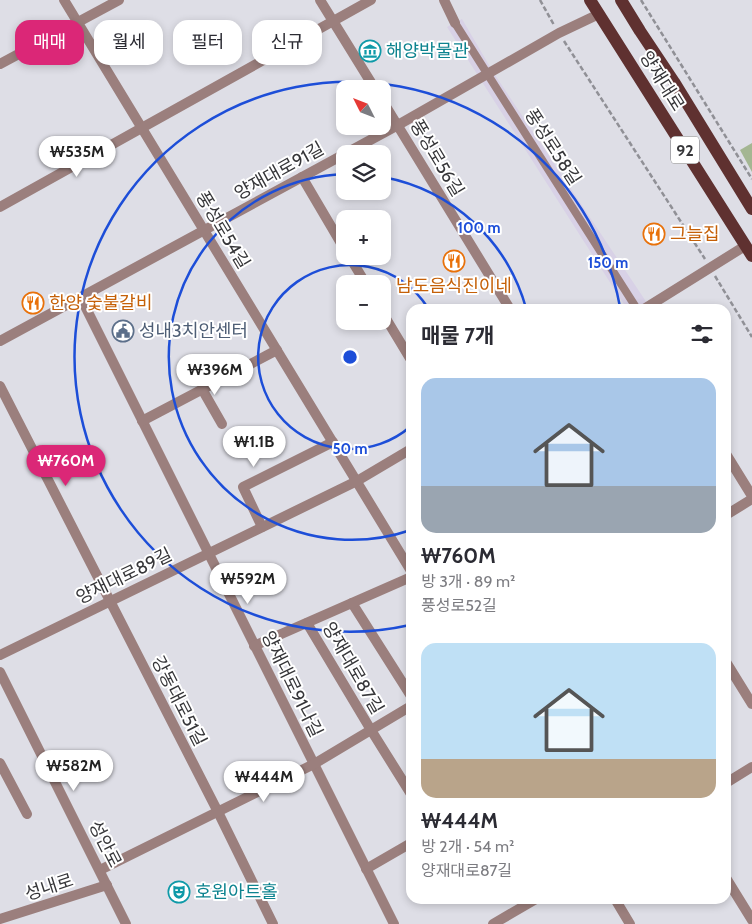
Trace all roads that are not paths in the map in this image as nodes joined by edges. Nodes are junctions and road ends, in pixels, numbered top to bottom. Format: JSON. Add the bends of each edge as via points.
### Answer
{"nodes":[{"id":1,"x":64,"y":0,"type":"edge"},
{"id":2,"x":119,"y":0,"type":"edge"},
{"id":3,"x":320,"y":0,"type":"edge"},
{"id":4,"x":372,"y":0,"type":"edge"},
{"id":5,"x":444,"y":0,"type":"edge"},
{"id":6,"x":590,"y":0,"type":"edge"},
{"id":7,"x":621,"y":0,"type":"edge"},
{"id":8,"x":598,"y":14,"type":"junction"},
{"id":9,"x":77,"y":20,"type":"edge"},
{"id":10,"x":82,"y":20,"type":"edge"},
{"id":11,"x":334,"y":22,"type":"junction"},
{"id":12,"x":455,"y":23,"type":"joint"},
{"id":13,"x":84,"y":32,"type":"edge"},
{"id":14,"x":15,"y":56,"type":"edge"},
{"id":15,"x":0,"y":64,"type":"edge"},
{"id":16,"x":487,"y":75,"type":"junction"},
{"id":17,"x":369,"y":80,"type":"edge"},
{"id":18,"x":391,"y":114,"type":"edge"},
{"id":19,"x":398,"y":125,"type":"junction"},
{"id":20,"x":141,"y":127,"type":"junction"},
{"id":21,"x":302,"y":177,"type":"junction"},
{"id":22,"x":0,"y":207,"type":"edge"},
{"id":23,"x":752,"y":209,"type":"edge"},
{"id":24,"x":204,"y":230,"type":"junction"},
{"id":25,"x":336,"y":235,"type":"edge"},
{"id":26,"x":748,"y":251,"type":"edge"},
{"id":27,"x":80,"y":298,"type":"junction"},
{"id":28,"x":507,"y":304,"type":"edge"},
{"id":29,"x":634,"y":304,"type":"edge"},
{"id":30,"x":652,"y":304,"type":"edge"},
{"id":31,"x":391,"y":327,"type":"edge"},
{"id":32,"x":0,"y":342,"type":"edge"},
{"id":33,"x":277,"y":350,"type":"junction"},
{"id":34,"x":406,"y":352,"type":"edge"},
{"id":35,"x":0,"y":386,"type":"edge"},
{"id":36,"x":202,"y":389,"type":"junction"},
{"id":37,"x":142,"y":421,"type":"junction"},
{"id":38,"x":222,"y":424,"type":"dead end"},
{"id":39,"x":333,"y":442,"type":"junction"},
{"id":40,"x":406,"y":451,"type":"edge"},
{"id":41,"x":731,"y":462,"type":"edge"},
{"id":42,"x":357,"y":481,"type":"junction"},
{"id":43,"x":752,"y":498,"type":"edge"},
{"id":44,"x":731,"y":512,"type":"edge"},
{"id":45,"x":262,"y":527,"type":"junction"},
{"id":46,"x":208,"y":553,"type":"junction"},
{"id":47,"x":406,"y":562,"type":"edge"},
{"id":48,"x":406,"y":579,"type":"edge"},
{"id":49,"x":110,"y":600,"type":"junction"},
{"id":50,"x":352,"y":603,"type":"junction"},
{"id":51,"x":307,"y":623,"type":"junction"},
{"id":52,"x":254,"y":646,"type":"junction"},
{"id":53,"x":0,"y":655,"type":"edge"},
{"id":54,"x":731,"y":670,"type":"edge"},
{"id":55,"x":0,"y":672,"type":"edge"},
{"id":56,"x":406,"y":688,"type":"edge"},
{"id":57,"x":752,"y":704,"type":"edge"},
{"id":58,"x":406,"y":709,"type":"edge"},
{"id":59,"x":371,"y":730,"type":"junction"},
{"id":60,"x":0,"y":763,"type":"edge"},
{"id":61,"x":314,"y":764,"type":"junction"},
{"id":62,"x":752,"y":767,"type":"edge"},
{"id":63,"x":731,"y":780,"type":"edge"},
{"id":64,"x":406,"y":786,"type":"edge"},
{"id":65,"x":218,"y":812,"type":"junction"},
{"id":66,"x":27,"y":814,"type":"dead end"},
{"id":67,"x":406,"y":845,"type":"edge"},
{"id":68,"x":366,"y":869,"type":"junction"},
{"id":69,"x":100,"y":870,"type":"junction"},
{"id":70,"x":107,"y":886,"type":"junction"},
{"id":71,"x":731,"y":886,"type":"edge"},
{"id":72,"x":530,"y":904,"type":"edge"},
{"id":73,"x":618,"y":904,"type":"edge"},
{"id":74,"x":0,"y":919,"type":"edge"},
{"id":75,"x":510,"y":920,"type":"edge"},
{"id":76,"x":752,"y":920,"type":"edge"},
{"id":77,"x":126,"y":924,"type":"edge"},
{"id":78,"x":273,"y":924,"type":"edge"},
{"id":79,"x":394,"y":924,"type":"edge"},
{"id":80,"x":493,"y":924,"type":"edge"},
{"id":81,"x":630,"y":924,"type":"edge"}],
"edges":[{"from":1,"to":9,"type":"street","name":"풍성로54길"},
{"from":2,"to":10,"type":"street"},
{"from":3,"to":11,"type":"street"},
{"from":4,"to":11,"type":"street"},
{"from":5,"to":12,"type":"street","name":"풍성로58길"},
{"from":6,"to":8,"type":"main road","name":"양재대로","number":"92"},
{"from":7,"to":23,"type":"main road","name":"양재대로","number":"92"},
{"from":8,"to":16,"type":"street","name":"양재대로91길"},
{"from":8,"to":26,"type":"main road","name":"양재대로","number":"92"},
{"from":11,"to":17,"type":"street"},
{"from":11,"to":20,"type":"street"},
{"from":12,"to":16,"type":"street","name":"풍성로58길"},
{"from":13,"to":20,"type":"street","name":"풍성로54길"},
{"from":14,"to":15,"type":"street"},
{"from":16,"to":19,"type":"street","name":"양재대로91길"},
{"from":16,"to":29,"type":"street","name":"풍성로58길"},
{"from":18,"to":19,"type":"street","name":"풍성로56길"},
{"from":19,"to":21,"type":"street","name":"양재대로91길"},
{"from":19,"to":28,"type":"street","name":"풍성로56길"},
{"from":20,"to":22,"type":"street"},
{"from":20,"to":24,"type":"street","name":"풍성로54길"},
{"from":21,"to":24,"type":"street","name":"양재대로91길"},
{"from":21,"to":25,"type":"street"},
{"from":24,"to":27,"type":"street","name":"양재대로91길"},
{"from":24,"to":33,"type":"street","name":"풍성로54길"},
{"from":26,"to":30,"type":"street","via":[[710,268]]},
{"from":27,"to":32,"type":"street","name":"양재대로91길"},
{"from":27,"to":37,"type":"street","name":"양재대로91나길"},
{"from":31,"to":34,"type":"street"},
{"from":33,"to":36,"type":"street"},
{"from":33,"to":39,"type":"street","name":"풍성로54길"},
{"from":35,"to":49,"type":"street","name":"강동대로51길"},
{"from":36,"to":37,"type":"street"},
{"from":36,"to":38,"type":"street"},
{"from":37,"to":46,"type":"street","name":"양재대로91나길"},
{"from":39,"to":42,"type":"street","name":"풍성로54길"},
{"from":39,"to":45,"type":"street","via":[[243,487]]},
{"from":40,"to":42,"type":"street","name":"양재대로89길"},
{"from":41,"to":43,"type":"street"},
{"from":42,"to":45,"type":"street","name":"양재대로89길"},
{"from":42,"to":47,"type":"street","name":"풍성로54길"},
{"from":43,"to":44,"type":"street"},
{"from":45,"to":46,"type":"street","name":"양재대로89길"},
{"from":46,"to":49,"type":"street","name":"양재대로89길"},
{"from":46,"to":52,"type":"street","name":"양재대로91나길"},
{"from":48,"to":50,"type":"street"},
{"from":49,"to":53,"type":"street","name":"양재대로89길"},
{"from":49,"to":65,"type":"street","name":"강동대로51길"},
{"from":50,"to":51,"type":"street"},
{"from":50,"to":56,"type":"street","name":"양재대로87길"},
{"from":51,"to":52,"type":"street"},
{"from":51,"to":59,"type":"street","name":"양재대로87길"},
{"from":52,"to":61,"type":"street","name":"양재대로91나길"},
{"from":54,"to":57,"type":"street"},
{"from":55,"to":69,"type":"street","name":"성안로"},
{"from":58,"to":59,"type":"street","name":"양재대로87길"},
{"from":59,"to":61,"type":"street","name":"양재대로87길"},
{"from":59,"to":64,"type":"street","name":"양재대로87길"},
{"from":60,"to":66,"type":"street"},
{"from":61,"to":65,"type":"street","name":"양재대로87길"},
{"from":61,"to":68,"type":"street","name":"양재대로91나길"},
{"from":62,"to":63,"type":"street"},
{"from":65,"to":69,"type":"street","name":"양재대로87길"},
{"from":65,"to":78,"type":"street","name":"강동대로51길"},
{"from":67,"to":68,"type":"street"},
{"from":68,"to":79,"type":"street","name":"양재대로91나길"},
{"from":69,"to":70,"type":"street","name":"성안로"},
{"from":70,"to":74,"type":"street","name":"성내로"},
{"from":70,"to":77,"type":"street","name":"성안로"},
{"from":71,"to":76,"type":"street"},
{"from":72,"to":75,"type":"street"},
{"from":73,"to":81,"type":"street"},
{"from":75,"to":80,"type":"street"}]}
